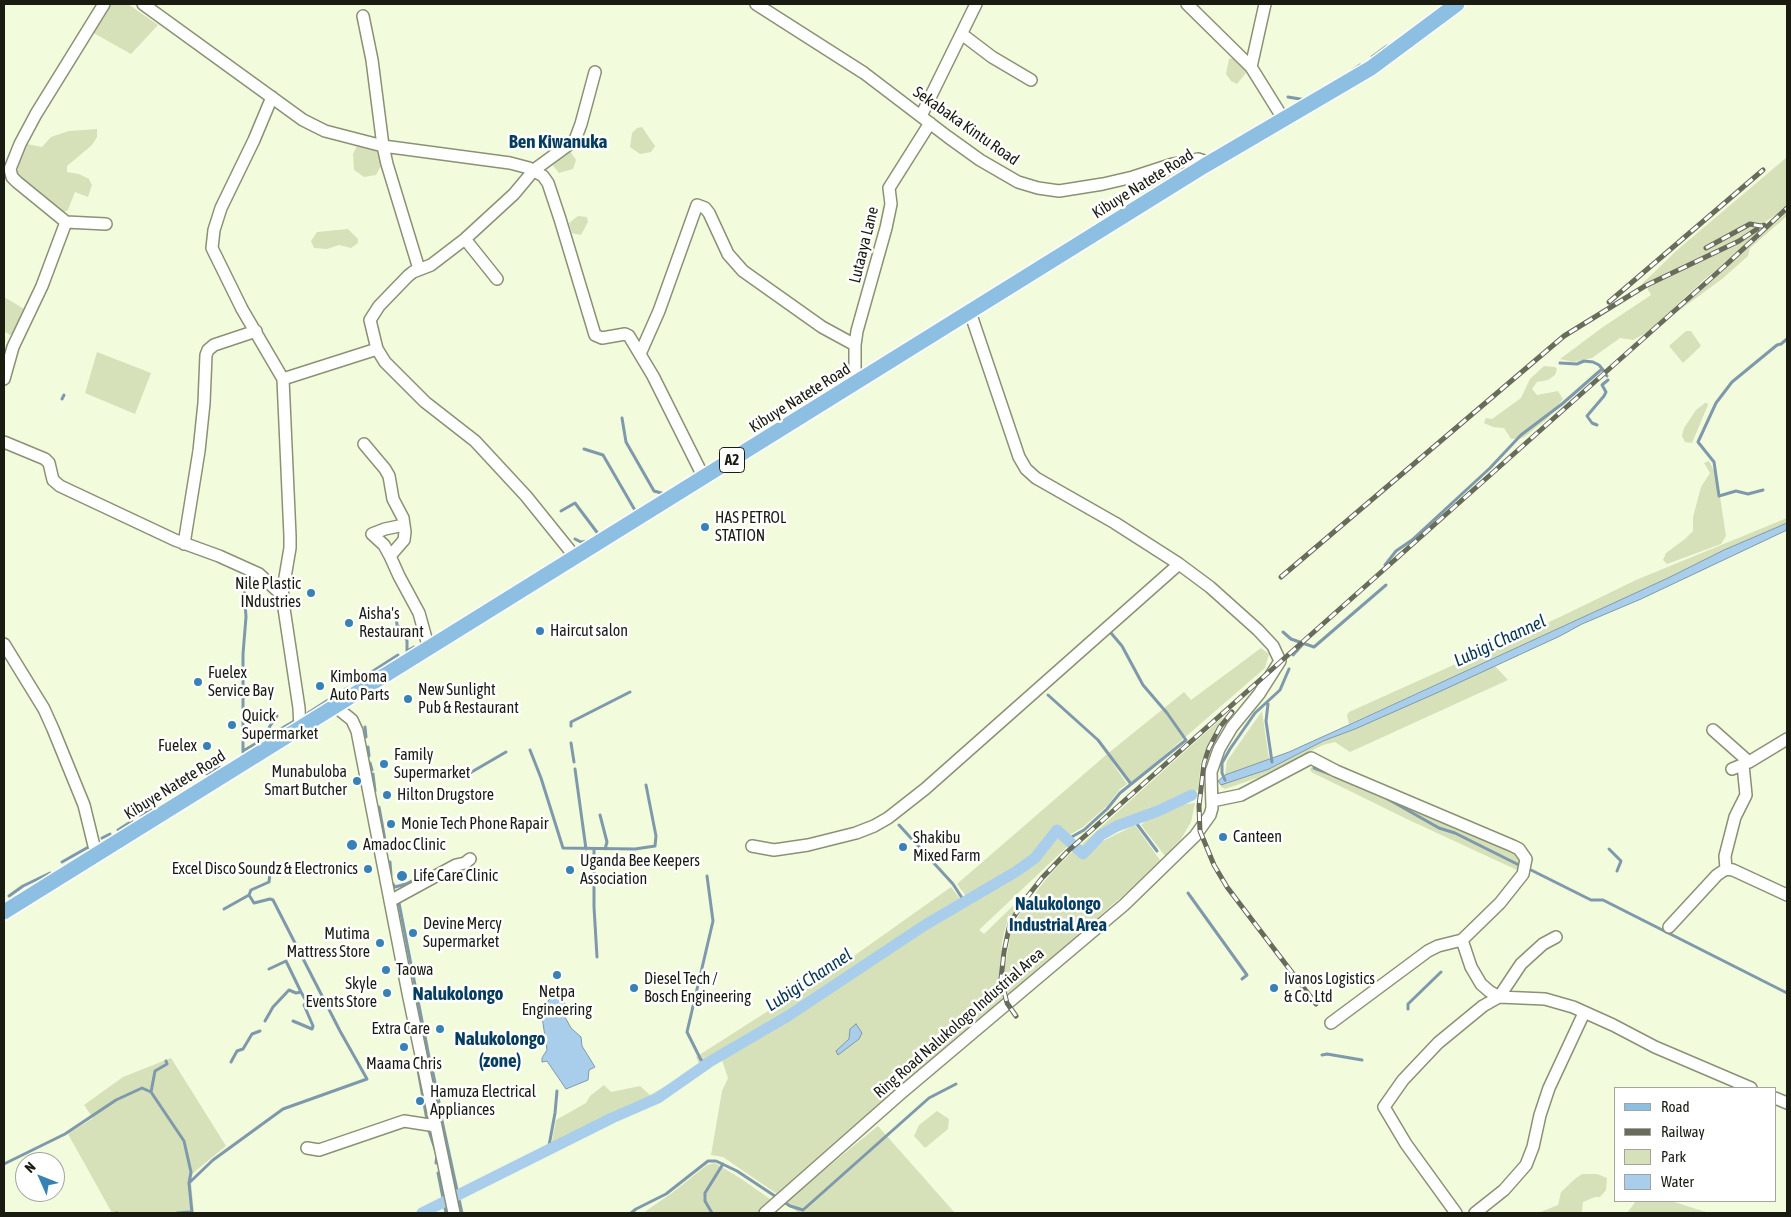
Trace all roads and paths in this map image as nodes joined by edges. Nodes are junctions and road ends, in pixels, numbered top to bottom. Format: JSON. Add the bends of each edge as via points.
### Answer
{"nodes":[{"id":1,"x":104,"y":4,"type":"edge"},
{"id":2,"x":143,"y":4,"type":"edge"},
{"id":3,"x":756,"y":4,"type":"edge"},
{"id":4,"x":976,"y":4,"type":"edge"},
{"id":5,"x":1187,"y":4,"type":"edge"},
{"id":6,"x":1265,"y":4,"type":"edge"},
{"id":7,"x":1457,"y":4,"type":"edge"},
{"id":8,"x":364,"y":16,"type":"dead end"},
{"id":9,"x":963,"y":34,"type":"junction"},
{"id":10,"x":1251,"y":67,"type":"junction"},
{"id":11,"x":595,"y":72,"type":"dead end"},
{"id":12,"x":1031,"y":80,"type":"dead end"},
{"id":13,"x":272,"y":97,"type":"junction"},
{"id":14,"x":925,"y":120,"type":"junction"},
{"id":15,"x":1284,"y":120,"type":"junction"},
{"id":16,"x":383,"y":146,"type":"junction"},
{"id":17,"x":1204,"y":166,"type":"junction"},
{"id":18,"x":534,"y":170,"type":"junction"},
{"id":19,"x":66,"y":222,"type":"junction"},
{"id":20,"x":106,"y":224,"type":"dead end"},
{"id":21,"x":465,"y":239,"type":"junction"},
{"id":22,"x":420,"y":269,"type":"junction"},
{"id":23,"x":497,"y":279,"type":"dead end"},
{"id":24,"x":970,"y":312,"type":"junction"},
{"id":25,"x":256,"y":331,"type":"junction"},
{"id":26,"x":4,"y":339,"type":"edge"},
{"id":27,"x":856,"y":345,"type":"junction"},
{"id":28,"x":13,"y":347,"type":"junction"},
{"id":29,"x":376,"y":349,"type":"junction"},
{"id":30,"x":640,"y":354,"type":"junction"},
{"id":31,"x":4,"y":379,"type":"edge"},
{"id":32,"x":282,"y":379,"type":"junction"},
{"id":33,"x":855,"y":384,"type":"junction"},
{"id":34,"x":4,"y":442,"type":"edge"},
{"id":35,"x":364,"y":444,"type":"dead end"},
{"id":36,"x":704,"y":478,"type":"junction"},
{"id":37,"x":404,"y":525,"type":"junction"},
{"id":38,"x":184,"y":544,"type":"junction"},
{"id":39,"x":390,"y":556,"type":"junction"},
{"id":40,"x":576,"y":558,"type":"junction"},
{"id":41,"x":1179,"y":564,"type":"junction"},
{"id":42,"x":282,"y":595,"type":"junction"},
{"id":43,"x":4,"y":644,"type":"edge"},
{"id":44,"x":429,"y":649,"type":"junction"},
{"id":45,"x":336,"y":707,"type":"junction"},
{"id":46,"x":300,"y":729,"type":"junction"},
{"id":47,"x":1713,"y":730,"type":"dead end"},
{"id":48,"x":1787,"y":739,"type":"edge"},
{"id":49,"x":1741,"y":765,"type":"junction"},
{"id":50,"x":1212,"y":801,"type":"junction"},
{"id":51,"x":752,"y":846,"type":"dead end"},
{"id":52,"x":96,"y":854,"type":"junction"},
{"id":53,"x":470,"y":859,"type":"dead end"},
{"id":54,"x":1726,"y":869,"type":"junction"},
{"id":55,"x":1787,"y":895,"type":"edge"},
{"id":56,"x":390,"y":901,"type":"junction"},
{"id":57,"x":4,"y":912,"type":"edge"},
{"id":58,"x":1669,"y":927,"type":"dead end"},
{"id":59,"x":1556,"y":938,"type":"dead end"},
{"id":60,"x":1462,"y":940,"type":"junction"},
{"id":61,"x":1499,"y":996,"type":"junction"},
{"id":62,"x":1584,"y":1013,"type":"junction"},
{"id":63,"x":1331,"y":1023,"type":"dead end"},
{"id":64,"x":1749,"y":1087,"type":"edge"},
{"id":65,"x":436,"y":1126,"type":"junction"},
{"id":66,"x":307,"y":1148,"type":"dead end"},
{"id":67,"x":453,"y":1205,"type":"edge"},
{"id":68,"x":765,"y":1213,"type":"edge"},
{"id":69,"x":1456,"y":1213,"type":"edge"},
{"id":70,"x":1475,"y":1213,"type":"edge"}],
"edges":[{"from":1,"to":19,"type":"street","via":[[36,114],[10,169],[17,182]]},
{"from":2,"to":13,"type":"street"},
{"from":3,"to":14,"type":"street","name":"Sekabaka Kintu Road","via":[[864,73]]},
{"from":4,"to":9,"type":"street","name":"Lutaaya Lane"},
{"from":5,"to":10,"type":"street"},
{"from":6,"to":10,"type":"street"},
{"from":7,"to":15,"type":"main road","name":"Kibuye Natete Road","number":"A2","via":[[1371,68]]},
{"from":8,"to":16,"type":"street"},
{"from":9,"to":12,"type":"street","via":[[992,57]]},
{"from":9,"to":14,"type":"street","name":"Lutaaya Lane"},
{"from":10,"to":15,"type":"street"},
{"from":11,"to":18,"type":"street","via":[[577,137]]},
{"from":13,"to":16,"type":"street","via":[[303,120],[325,131]]},
{"from":13,"to":25,"type":"street","via":[[221,208],[212,248]]},
{"from":14,"to":17,"type":"street","name":"Sekabaka Kintu Road","via":[[1000,172],[1038,188],[1059,191],[1103,184],[1198,159],[1204,161]]},
{"from":14,"to":27,"type":"street","name":"Lutaaya Lane","via":[[889,188],[891,204],[886,228],[857,331]]},
{"from":15,"to":17,"type":"main road","name":"Kibuye Natete Road","number":"A2"},
{"from":16,"to":18,"type":"street","via":[[494,160]]},
{"from":16,"to":22,"type":"street"},
{"from":17,"to":24,"type":"main road","name":"Kibuye Natete Road","number":"A2"},
{"from":18,"to":21,"type":"street","via":[[514,194]]},
{"from":18,"to":30,"type":"street","via":[[548,183],[595,335],[602,338],[626,334]]},
{"from":19,"to":20,"type":"street"},
{"from":19,"to":28,"type":"street","via":[[42,286]]},
{"from":21,"to":22,"type":"street"},
{"from":21,"to":23,"type":"street"},
{"from":22,"to":29,"type":"street","via":[[404,280],[371,317]]},
{"from":24,"to":33,"type":"main road","name":"Kibuye Natete Road","number":"A2"},
{"from":24,"to":41,"type":"street","name":"Ring Road Nalukologo Industrial Area","via":[[1018,457],[1026,469],[1040,481]]},
{"from":25,"to":32,"type":"street"},
{"from":25,"to":38,"type":"street","via":[[214,346],[206,355],[199,451]]},
{"from":26,"to":28,"type":"street"},
{"from":27,"to":30,"type":"street","via":[[834,335],[743,271],[728,254],[709,213],[697,205]]},
{"from":27,"to":33,"type":"street","name":"Lutaaya Lane"},
{"from":28,"to":31,"type":"street"},
{"from":29,"to":32,"type":"street"},
{"from":29,"to":40,"type":"street","via":[[424,402],[486,453]]},
{"from":30,"to":36,"type":"street"},
{"from":32,"to":42,"type":"street","via":[[290,536]]},
{"from":33,"to":36,"type":"main road","name":"Kibuye Natete Road","number":"A2"},
{"from":34,"to":38,"type":"street","via":[[45,459],[53,480],[60,486]]},
{"from":35,"to":37,"type":"street","via":[[389,476],[393,499]]},
{"from":36,"to":40,"type":"main road","name":"Kibuye Natete Road","number":"A2"},
{"from":37,"to":39,"type":"street","via":[[404,540]]},
{"from":37,"to":39,"type":"street","via":[[372,534]]},
{"from":38,"to":42,"type":"street","via":[[259,574]]},
{"from":39,"to":44,"type":"street","via":[[419,613]]},
{"from":40,"to":44,"type":"main road","name":"Kibuye Natete Road","number":"A2"},
{"from":41,"to":50,"type":"street","name":"Ring Road Nalukologo Industrial Area","via":[[1210,586],[1251,623],[1273,646],[1280,661],[1219,749],[1211,772]]},
{"from":41,"to":51,"type":"street","via":[[926,789],[888,818],[874,826],[808,845],[774,850]]},
{"from":42,"to":46,"type":"street"},
{"from":43,"to":52,"type":"street","via":[[53,728],[84,805]]},
{"from":44,"to":45,"type":"main road","name":"Kibuye Natete Road","number":"A2"},
{"from":45,"to":46,"type":"main road","name":"Kibuye Natete Road","number":"A2"},
{"from":45,"to":56,"type":"street","via":[[352,720],[357,731]]},
{"from":46,"to":52,"type":"main road","name":"Kibuye Natete Road","number":"A2"},
{"from":47,"to":49,"type":"street"},
{"from":48,"to":49,"type":"street"},
{"from":49,"to":54,"type":"street","via":[[1746,795],[1735,816],[1725,856]]},
{"from":50,"to":60,"type":"street","via":[[1241,795],[1311,758],[1514,846],[1526,860],[1523,874],[1500,903]]},
{"from":50,"to":68,"type":"street","name":"Ring Road Nalukologo Industrial Area","via":[[1210,816],[1195,836],[1124,905],[944,1056]]},
{"from":52,"to":57,"type":"main road","name":"Kibuye Natete Road","number":"A2"},
{"from":53,"to":56,"type":"street"},
{"from":54,"to":55,"type":"street"},
{"from":54,"to":58,"type":"street"},
{"from":56,"to":65,"type":"street"},
{"from":59,"to":61,"type":"street","via":[[1542,944],[1521,964]]},
{"from":60,"to":61,"type":"street","via":[[1477,979]]},
{"from":60,"to":63,"type":"street","via":[[1428,951]]},
{"from":61,"to":62,"type":"street","via":[[1545,998]]},
{"from":61,"to":69,"type":"street","via":[[1450,1032],[1403,1080],[1384,1107],[1406,1144]]},
{"from":62,"to":64,"type":"street"},
{"from":62,"to":70,"type":"street","via":[[1549,1088],[1526,1165],[1504,1190]]},
{"from":65,"to":66,"type":"street","via":[[404,1121],[319,1150]]},
{"from":65,"to":67,"type":"street"}]}
